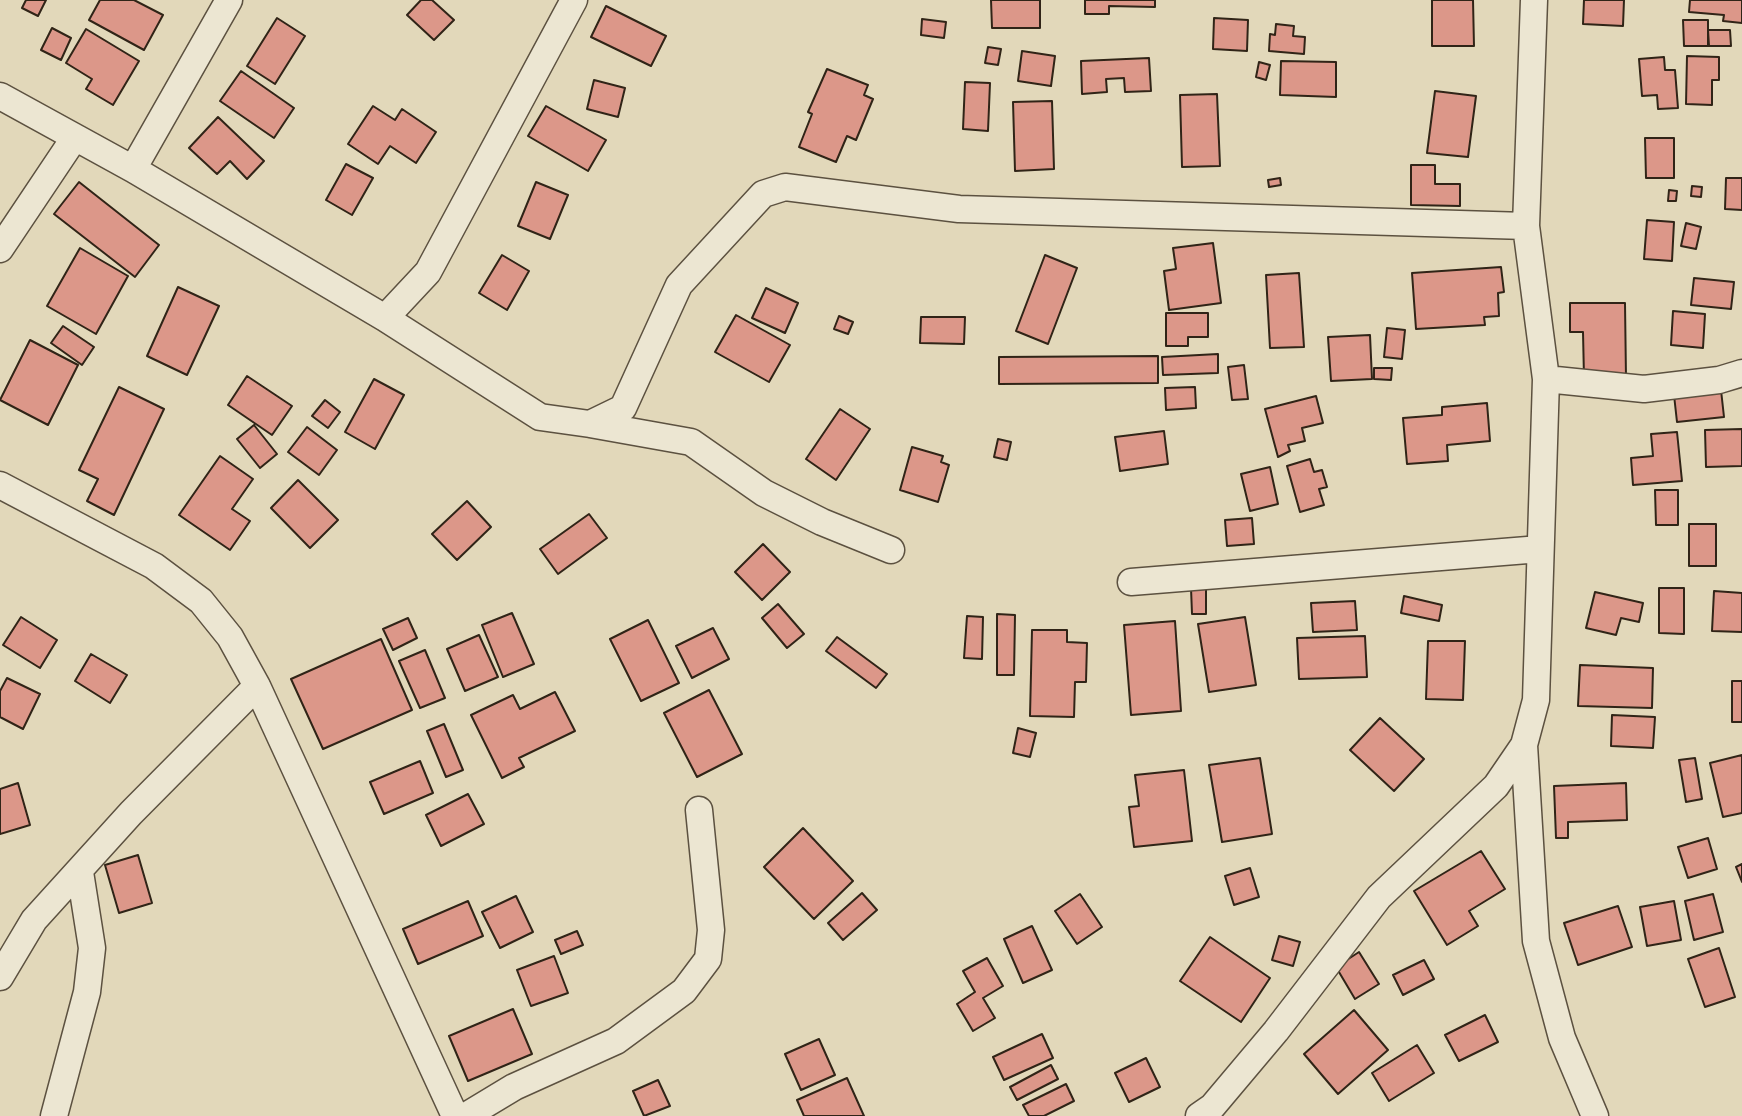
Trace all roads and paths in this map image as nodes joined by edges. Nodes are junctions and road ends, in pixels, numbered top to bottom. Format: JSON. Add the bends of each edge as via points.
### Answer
{"nodes":[{"id":1,"x":229,"y":0,"type":"edge"},
{"id":2,"x":574,"y":0,"type":"edge"},
{"id":3,"x":1534,"y":0,"type":"edge"},
{"id":4,"x":0,"y":96,"type":"edge"},
{"id":5,"x":75,"y":137,"type":"junction"},
{"id":6,"x":133,"y":169,"type":"junction"},
{"id":7,"x":1526,"y":226,"type":"junction"},
{"id":8,"x":0,"y":249,"type":"edge"},
{"id":9,"x":386,"y":318,"type":"junction"},
{"id":10,"x":1742,"y":373,"type":"edge"},
{"id":11,"x":1546,"y":379,"type":"junction"},
{"id":12,"x":590,"y":424,"type":"junction"},
{"id":13,"x":0,"y":485,"type":"edge"},
{"id":14,"x":1540,"y":549,"type":"junction"},
{"id":15,"x":891,"y":550,"type":"dead end"},
{"id":16,"x":1131,"y":582,"type":"dead end"},
{"id":17,"x":257,"y":686,"type":"junction"},
{"id":18,"x":1524,"y":745,"type":"junction"},
{"id":19,"x":698,"y":810,"type":"dead end"},
{"id":20,"x":80,"y":872,"type":"junction"},
{"id":21,"x":0,"y":977,"type":"edge"},
{"id":22,"x":54,"y":1116,"type":"edge"},
{"id":23,"x":455,"y":1116,"type":"edge"},
{"id":24,"x":466,"y":1116,"type":"edge"},
{"id":25,"x":1199,"y":1116,"type":"edge"},
{"id":26,"x":1595,"y":1116,"type":"edge"}],
"edges":[{"from":1,"to":6,"type":"street"},
{"from":2,"to":9,"type":"street","via":[[428,272]]},
{"from":3,"to":7,"type":"street"},
{"from":4,"to":5,"type":"street"},
{"from":5,"to":6,"type":"street"},
{"from":5,"to":8,"type":"street"},
{"from":6,"to":9,"type":"street"},
{"from":7,"to":11,"type":"street"},
{"from":7,"to":12,"type":"street","via":[[959,209],[785,187],[763,194],[678,285],[623,408]]},
{"from":9,"to":12,"type":"street","via":[[540,417]]},
{"from":10,"to":11,"type":"street","via":[[1720,380],[1644,388]]},
{"from":11,"to":14,"type":"street"},
{"from":12,"to":15,"type":"street","via":[[691,442],[764,493]]},
{"from":13,"to":17,"type":"street","via":[[154,566],[201,601],[230,637]]},
{"from":14,"to":16,"type":"street"},
{"from":14,"to":18,"type":"street","via":[[1536,700]]},
{"from":17,"to":20,"type":"street","via":[[131,813]]},
{"from":17,"to":23,"type":"street"},
{"from":18,"to":25,"type":"street","via":[[1496,786],[1379,897],[1276,1031],[1212,1107]]},
{"from":18,"to":26,"type":"street","via":[[1535,941],[1562,1038]]},
{"from":19,"to":24,"type":"street","via":[[711,930],[708,959],[684,991],[616,1041],[514,1087]]},
{"from":20,"to":21,"type":"street","via":[[34,920]]},
{"from":20,"to":22,"type":"street","via":[[91,959],[87,992]]}]}
